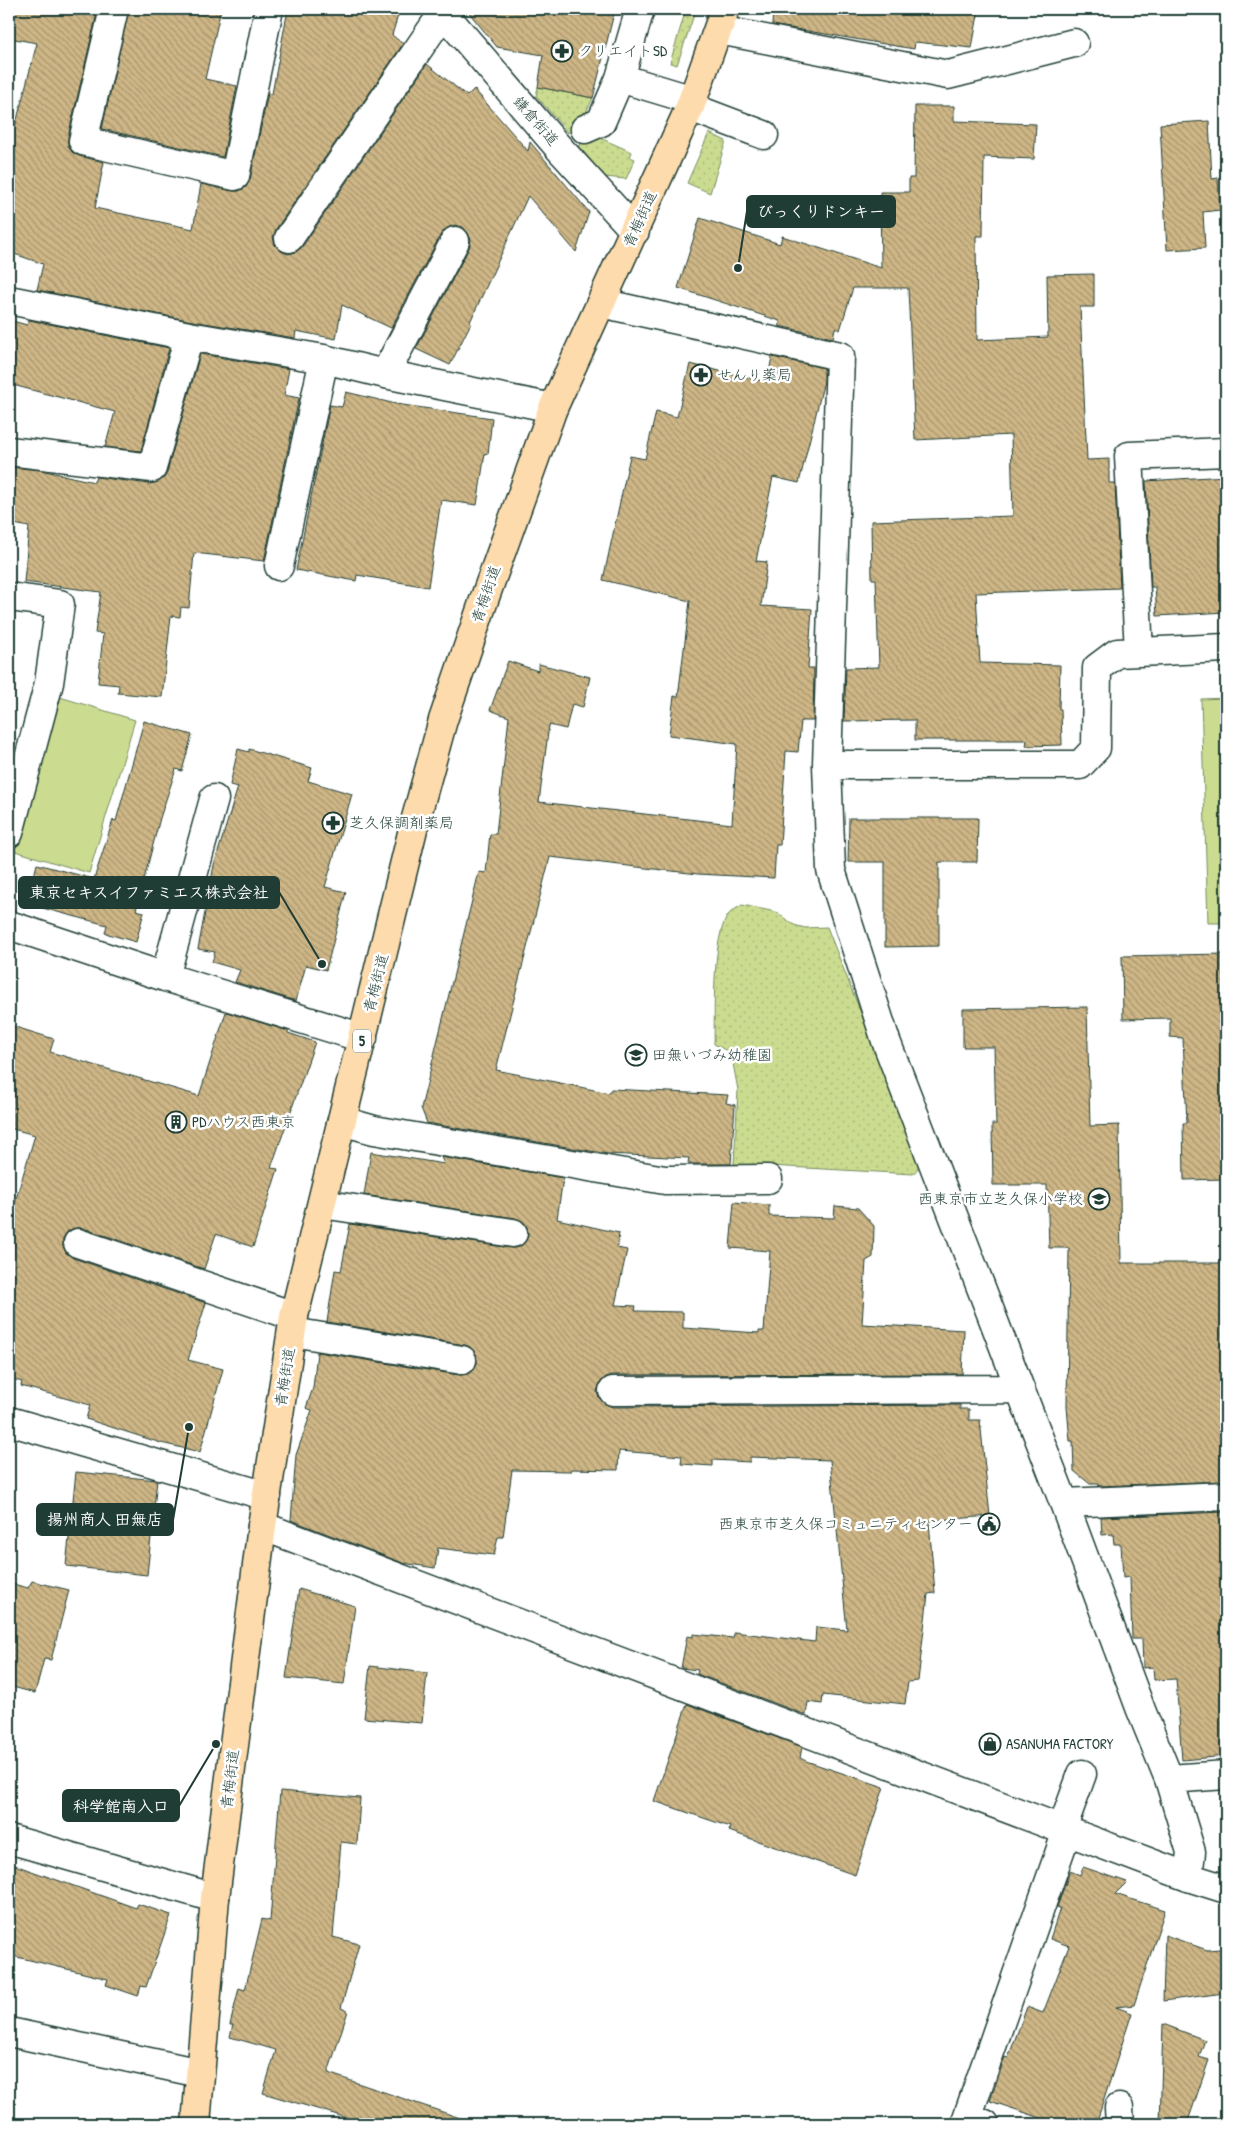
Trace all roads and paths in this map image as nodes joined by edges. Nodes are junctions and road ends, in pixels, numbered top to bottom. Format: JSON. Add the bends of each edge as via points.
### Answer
{"nodes":[{"id":1,"x":114,"y":9,"type":"edge"},
{"id":2,"x":269,"y":9,"type":"edge"},
{"id":3,"x":640,"y":9,"type":"edge"},
{"id":4,"x":442,"y":11,"type":"edge"},
{"id":5,"x":722,"y":19,"type":"edge"},
{"id":6,"x":1074,"y":42,"type":"dead end"},
{"id":7,"x":620,"y":78,"type":"junction"},
{"id":8,"x":692,"y":104,"type":"junction"},
{"id":9,"x":585,"y":130,"type":"dead end"},
{"id":10,"x":764,"y":135,"type":"dead end"},
{"id":11,"x":635,"y":231,"type":"junction"},
{"id":12,"x":289,"y":238,"type":"dead end"},
{"id":13,"x":455,"y":241,"type":"dead end"},
{"id":14,"x":9,"y":300,"type":"edge"},
{"id":15,"x":601,"y":303,"type":"junction"},
{"id":16,"x":189,"y":336,"type":"junction"},
{"id":17,"x":324,"y":359,"type":"junction"},
{"id":18,"x":385,"y":374,"type":"junction"},
{"id":19,"x":553,"y":408,"type":"junction"},
{"id":20,"x":9,"y":451,"type":"edge"},
{"id":21,"x":1226,"y":452,"type":"edge"},
{"id":22,"x":280,"y":566,"type":"dead end"},
{"id":23,"x":9,"y":597,"type":"edge"},
{"id":24,"x":1226,"y":648,"type":"edge"},
{"id":25,"x":1139,"y":652,"type":"junction"},
{"id":26,"x":827,"y":765,"type":"junction"},
{"id":27,"x":17,"y":774,"type":"edge"},
{"id":28,"x":214,"y":799,"type":"dead end"},
{"id":29,"x":9,"y":833,"type":"edge"},
{"id":30,"x":9,"y":925,"type":"edge"},
{"id":31,"x":165,"y":977,"type":"junction"},
{"id":32,"x":362,"y":1038,"type":"junction"},
{"id":33,"x":342,"y":1121,"type":"junction"},
{"id":34,"x":768,"y":1179,"type":"dead end"},
{"id":35,"x":322,"y":1204,"type":"junction"},
{"id":36,"x":513,"y":1233,"type":"dead end"},
{"id":37,"x":78,"y":1243,"type":"dead end"},
{"id":38,"x":293,"y":1324,"type":"junction"},
{"id":39,"x":462,"y":1360,"type":"dead end"},
{"id":40,"x":1020,"y":1389,"type":"junction"},
{"id":41,"x":613,"y":1391,"type":"dead end"},
{"id":42,"x":9,"y":1421,"type":"edge"},
{"id":43,"x":266,"y":1496,"type":"junction"},
{"id":44,"x":1226,"y":1496,"type":"edge"},
{"id":45,"x":1064,"y":1503,"type":"junction"},
{"id":46,"x":262,"y":1526,"type":"junction"},
{"id":47,"x":1082,"y":1774,"type":"dead end"},
{"id":48,"x":1226,"y":1775,"type":"edge"},
{"id":49,"x":1169,"y":1779,"type":"junction"},
{"id":50,"x":1064,"y":1830,"type":"junction"},
{"id":51,"x":9,"y":1839,"type":"edge"},
{"id":52,"x":1188,"y":1877,"type":"junction"},
{"id":53,"x":1226,"y":1889,"type":"edge"},
{"id":54,"x":215,"y":1898,"type":"junction"},
{"id":55,"x":9,"y":2032,"type":"edge"},
{"id":56,"x":200,"y":2073,"type":"junction"},
{"id":57,"x":196,"y":2124,"type":"edge"},
{"id":58,"x":985,"y":2124,"type":"edge"}],
"edges":[{"from":1,"to":2,"type":"street","via":[[83,141],[235,176]]},
{"from":3,"to":7,"type":"street"},
{"from":4,"to":11,"type":"street","name":"鎌倉街道"},
{"from":4,"to":12,"type":"street"},
{"from":5,"to":6,"type":"street","via":[[948,75]]},
{"from":5,"to":8,"type":"main road","name":"青梅街道","number":"5"},
{"from":7,"to":8,"type":"street"},
{"from":7,"to":9,"type":"street","via":[[601,122]]},
{"from":8,"to":10,"type":"street"},
{"from":8,"to":11,"type":"main road","name":"青梅街道","number":"5"},
{"from":11,"to":15,"type":"main road","name":"青梅街道","number":"5"},
{"from":13,"to":18,"type":"street"},
{"from":14,"to":16,"type":"street"},
{"from":15,"to":19,"type":"main road","name":"青梅街道","number":"5"},
{"from":15,"to":26,"type":"street","via":[[840,356]]},
{"from":16,"to":17,"type":"street"},
{"from":16,"to":20,"type":"street","via":[[152,468]]},
{"from":17,"to":18,"type":"street"},
{"from":17,"to":22,"type":"street"},
{"from":18,"to":19,"type":"street"},
{"from":19,"to":32,"type":"main road","name":"青梅街道","number":"5","via":[[443,720]]},
{"from":21,"to":25,"type":"street","via":[[1129,456]]},
{"from":23,"to":27,"type":"street","via":[[60,604],[50,683]]},
{"from":24,"to":25,"type":"street"},
{"from":25,"to":26,"type":"street","via":[[1117,653],[1097,668],[1096,748],[1080,765]]},
{"from":26,"to":40,"type":"street","via":[[831,870],[886,1041]]},
{"from":27,"to":29,"type":"street"},
{"from":28,"to":31,"type":"street"},
{"from":30,"to":31,"type":"street"},
{"from":31,"to":32,"type":"street"},
{"from":32,"to":33,"type":"main road","name":"青梅街道","number":"5"},
{"from":33,"to":34,"type":"street","via":[[374,1130],[666,1180]]},
{"from":33,"to":35,"type":"main road","name":"青梅街道","number":"5"},
{"from":35,"to":36,"type":"street"},
{"from":35,"to":38,"type":"main road","name":"青梅街道","number":"5"},
{"from":37,"to":38,"type":"street"},
{"from":38,"to":39,"type":"street"},
{"from":38,"to":43,"type":"main road","name":"青梅街道","number":"5"},
{"from":40,"to":41,"type":"street"},
{"from":40,"to":45,"type":"street"},
{"from":42,"to":43,"type":"street"},
{"from":43,"to":46,"type":"main road","name":"青梅街道","number":"5"},
{"from":44,"to":45,"type":"street"},
{"from":45,"to":49,"type":"street"},
{"from":46,"to":50,"type":"street"},
{"from":46,"to":54,"type":"main road","name":"青梅街道","number":"5"},
{"from":47,"to":50,"type":"street"},
{"from":48,"to":49,"type":"street"},
{"from":49,"to":52,"type":"street","via":[[1191,1852]]},
{"from":50,"to":52,"type":"street"},
{"from":50,"to":58,"type":"street","via":[[968,2118]]},
{"from":51,"to":54,"type":"street"},
{"from":52,"to":53,"type":"street"},
{"from":54,"to":56,"type":"main road","name":"青梅街道","number":"5"},
{"from":55,"to":56,"type":"street"},
{"from":56,"to":57,"type":"main road","name":"青梅街道","number":"5"}]}
